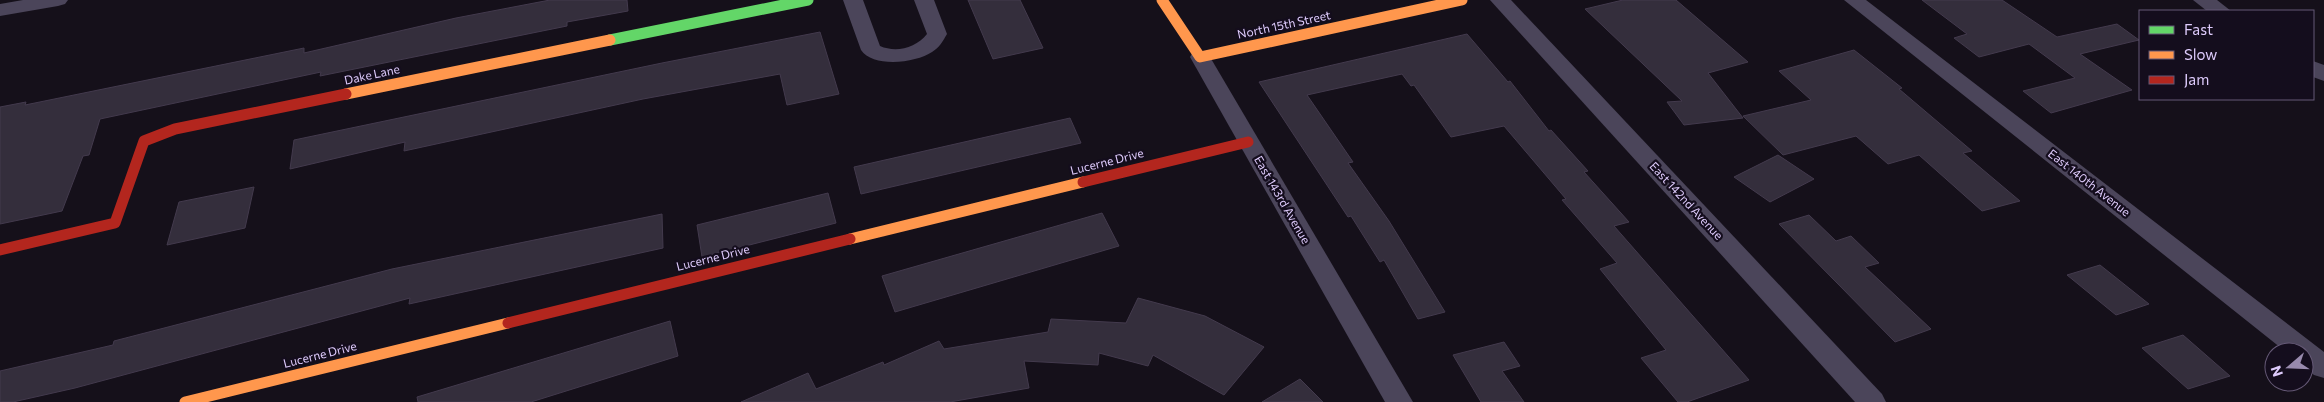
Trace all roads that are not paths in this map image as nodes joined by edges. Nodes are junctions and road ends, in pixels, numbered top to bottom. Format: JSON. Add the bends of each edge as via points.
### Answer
{"nodes":[{"id":1,"x":58,"y":0,"type":"edge"},
{"id":2,"x":808,"y":0,"type":"edge"},
{"id":3,"x":853,"y":0,"type":"edge"},
{"id":4,"x":924,"y":0,"type":"edge"},
{"id":5,"x":1162,"y":0,"type":"edge"},
{"id":6,"x":1462,"y":0,"type":"edge"},
{"id":7,"x":1500,"y":0,"type":"edge"},
{"id":8,"x":1854,"y":0,"type":"edge"},
{"id":9,"x":2203,"y":0,"type":"edge"},
{"id":10,"x":0,"y":10,"type":"edge"},
{"id":11,"x":2220,"y":10,"type":"edge"},
{"id":12,"x":1200,"y":57,"type":"junction"},
{"id":13,"x":1248,"y":142,"type":"junction"},
{"id":14,"x":0,"y":250,"type":"edge"},
{"id":15,"x":2324,"y":366,"type":"edge"},
{"id":16,"x":185,"y":402,"type":"edge"},
{"id":17,"x":1399,"y":402,"type":"edge"},
{"id":18,"x":1872,"y":402,"type":"edge"}],
"edges":[{"from":1,"to":10,"type":"street"},
{"from":2,"to":14,"type":"street","name":"Dake Lane","via":[[175,129],[144,141],[115,223]]},
{"from":3,"to":4,"type":"street","via":[[871,50],[882,56],[915,52],[934,41],[937,34]]},
{"from":5,"to":12,"type":"street","name":"East 143rd Avenue"},
{"from":6,"to":12,"type":"street","name":"North 15th Street"},
{"from":7,"to":18,"type":"street","name":"East 142nd Avenue"},
{"from":8,"to":15,"type":"street","name":"East 140th Avenue"},
{"from":9,"to":11,"type":"street"},
{"from":12,"to":13,"type":"street","name":"East 143rd Avenue"},
{"from":13,"to":16,"type":"street","name":"Lucerne Drive"},
{"from":13,"to":17,"type":"street","name":"East 143rd Avenue"}]}
